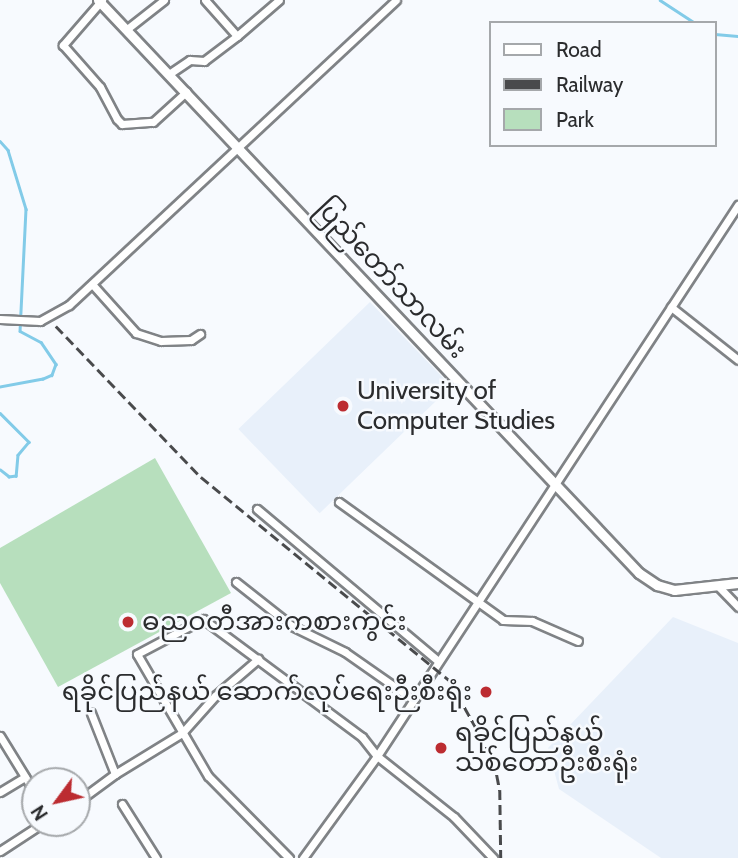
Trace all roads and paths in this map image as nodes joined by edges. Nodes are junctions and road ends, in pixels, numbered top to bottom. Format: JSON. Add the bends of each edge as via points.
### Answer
{"nodes":[{"id":1,"x":164,"y":0,"type":"edge"},
{"id":2,"x":205,"y":0,"type":"edge"},
{"id":3,"x":278,"y":0,"type":"edge"},
{"id":4,"x":396,"y":0,"type":"edge"},
{"id":5,"x":100,"y":1,"type":"edge"},
{"id":6,"x":127,"y":30,"type":"junction"},
{"id":7,"x":237,"y":36,"type":"junction"},
{"id":8,"x":169,"y":74,"type":"junction"},
{"id":9,"x":186,"y":92,"type":"junction"},
{"id":10,"x":239,"y":148,"type":"junction"},
{"id":11,"x":738,"y":205,"type":"edge"},
{"id":12,"x":92,"y":284,"type":"junction"},
{"id":13,"x":671,"y":307,"type":"junction"},
{"id":14,"x":0,"y":319,"type":"edge"},
{"id":15,"x":200,"y":334,"type":"dead end"},
{"id":16,"x":738,"y":360,"type":"edge"},
{"id":17,"x":554,"y":481,"type":"junction"},
{"id":18,"x":339,"y":502,"type":"dead end"},
{"id":19,"x":257,"y":509,"type":"dead end"},
{"id":20,"x":236,"y":582,"type":"dead end"},
{"id":21,"x":738,"y":583,"type":"edge"},
{"id":22,"x":718,"y":586,"type":"junction"},
{"id":23,"x":476,"y":604,"type":"junction"},
{"id":24,"x":738,"y":607,"type":"edge"},
{"id":25,"x":578,"y":641,"type":"dead end"},
{"id":26,"x":258,"y":659,"type":"junction"},
{"id":27,"x":438,"y":661,"type":"junction"},
{"id":28,"x":411,"y":698,"type":"junction"},
{"id":29,"x":90,"y":713,"type":"dead end"},
{"id":30,"x":182,"y":733,"type":"junction"},
{"id":31,"x":0,"y":736,"type":"edge"},
{"id":32,"x":377,"y":756,"type":"junction"},
{"id":33,"x":21,"y":770,"type":"edge"},
{"id":34,"x":115,"y":774,"type":"junction"},
{"id":35,"x":21,"y":779,"type":"edge"},
{"id":36,"x":0,"y":792,"type":"edge"},
{"id":37,"x":91,"y":792,"type":"edge"},
{"id":38,"x":122,"y":804,"type":"dead end"},
{"id":39,"x":22,"y":837,"type":"edge"},
{"id":40,"x":0,"y":851,"type":"edge"},
{"id":41,"x":156,"y":858,"type":"edge"},
{"id":42,"x":289,"y":858,"type":"edge"},
{"id":43,"x":303,"y":858,"type":"edge"},
{"id":44,"x":493,"y":858,"type":"edge"}],
"edges":[{"from":1,"to":6,"type":"street"},
{"from":2,"to":7,"type":"street"},
{"from":3,"to":7,"type":"street"},
{"from":4,"to":10,"type":"street"},
{"from":5,"to":6,"type":"street","name":"ပြည်တော်သာလမ်း"},
{"from":5,"to":9,"type":"street","via":[[62,45],[100,87],[117,119],[122,124],[153,122]]},
{"from":6,"to":8,"type":"street","name":"ပြည်တော်သာလမ်း"},
{"from":7,"to":8,"type":"street","via":[[204,61],[190,60]]},
{"from":8,"to":9,"type":"street","name":"ပြည်တော်သာလမ်း"},
{"from":9,"to":10,"type":"street","name":"ပြည်တော်သာလမ်း"},
{"from":10,"to":12,"type":"street"},
{"from":10,"to":17,"type":"street","name":"ပြည်တော်သာလမ်း"},
{"from":11,"to":13,"type":"street"},
{"from":12,"to":14,"type":"street","via":[[58,314],[27,322]]},
{"from":12,"to":15,"type":"street","via":[[136,333],[161,341],[191,340]]},
{"from":13,"to":16,"type":"street"},
{"from":13,"to":17,"type":"street"},
{"from":17,"to":22,"type":"street","name":"ပြည်တော်သာလမ်း","via":[[648,580],[674,590]]},
{"from":17,"to":23,"type":"street"},
{"from":18,"to":23,"type":"street"},
{"from":19,"to":27,"type":"street"},
{"from":20,"to":28,"type":"street","via":[[292,626],[345,652]]},
{"from":21,"to":22,"type":"street","name":"ပြည်တော်သာလမ်း"},
{"from":22,"to":24,"type":"street"},
{"from":23,"to":25,"type":"street","via":[[503,620],[532,621]]},
{"from":23,"to":27,"type":"street"},
{"from":26,"to":30,"type":"street"},
{"from":26,"to":30,"type":"street","via":[[203,619],[137,654]]},
{"from":26,"to":32,"type":"street","via":[[362,737]]},
{"from":27,"to":28,"type":"street"},
{"from":28,"to":32,"type":"street"},
{"from":29,"to":34,"type":"street","via":[[115,764]]},
{"from":30,"to":34,"type":"street"},
{"from":30,"to":42,"type":"street","via":[[208,776]]},
{"from":31,"to":33,"type":"street"},
{"from":32,"to":43,"type":"street"},
{"from":32,"to":44,"type":"street","via":[[454,817]]},
{"from":34,"to":37,"type":"street"},
{"from":35,"to":36,"type":"street"},
{"from":38,"to":41,"type":"street"},
{"from":39,"to":40,"type":"street"}]}
